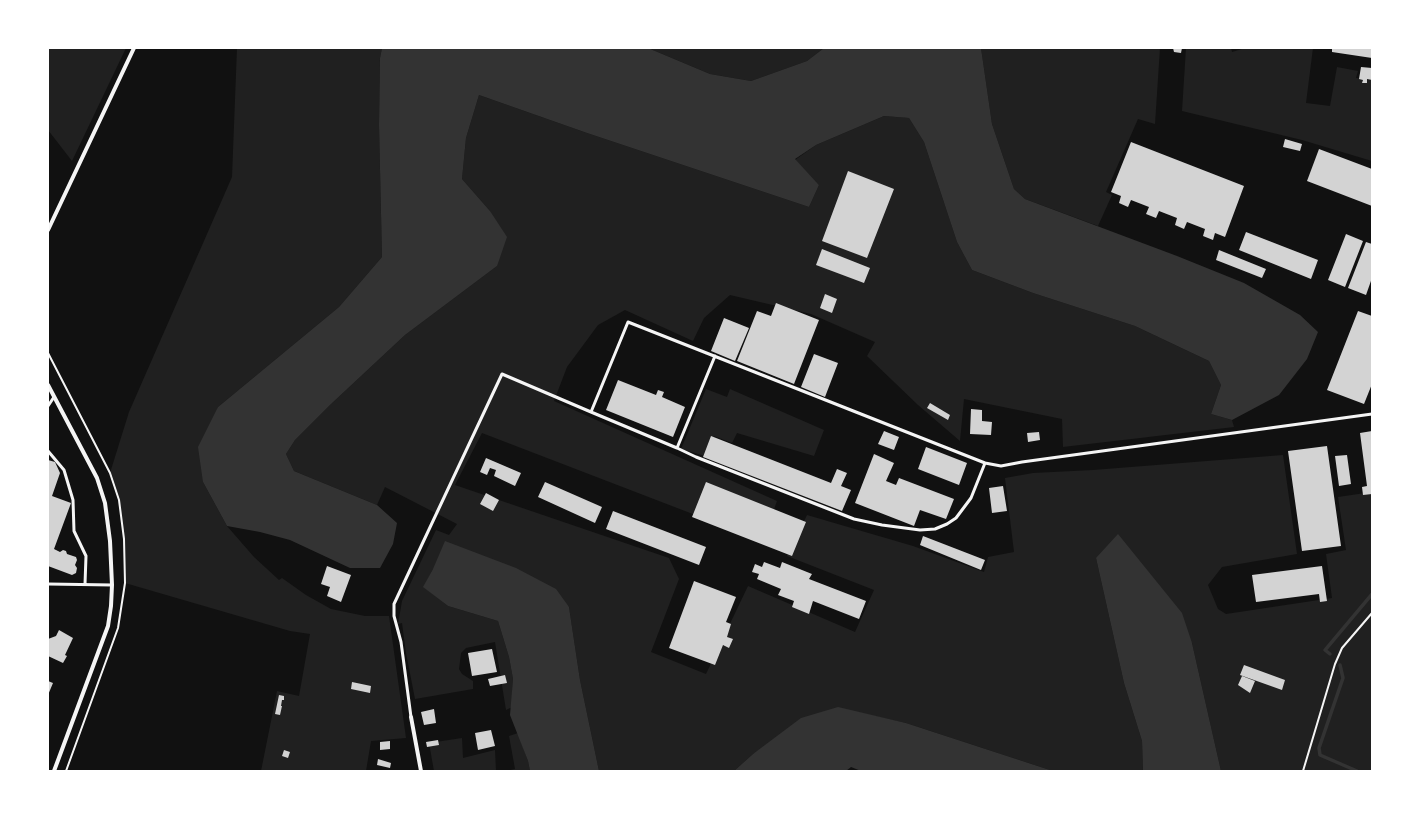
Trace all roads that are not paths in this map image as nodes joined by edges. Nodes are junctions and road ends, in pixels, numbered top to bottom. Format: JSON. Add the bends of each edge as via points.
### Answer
{"nodes":[{"id":1,"x":134,"y":48,"type":"edge"},
{"id":2,"x":48,"y":230,"type":"edge"},
{"id":3,"x":715,"y":356,"type":"junction"},
{"id":4,"x":48,"y":385,"type":"edge"},
{"id":5,"x":54,"y":397,"type":"junction"},
{"id":6,"x":48,"y":406,"type":"edge"},
{"id":7,"x":591,"y":412,"type":"junction"},
{"id":8,"x":1372,"y":414,"type":"edge"},
{"id":9,"x":677,"y":448,"type":"junction"},
{"id":10,"x":48,"y":451,"type":"edge"},
{"id":11,"x":985,"y":463,"type":"junction"},
{"id":12,"x":48,"y":584,"type":"edge"},
{"id":13,"x":85,"y":584,"type":"junction"},
{"id":14,"x":112,"y":585,"type":"junction"},
{"id":15,"x":411,"y":717,"type":"joint"},
{"id":16,"x":54,"y":771,"type":"edge"},
{"id":17,"x":421,"y":771,"type":"edge"}],
"edges":[{"from":1,"to":2,"type":"street"},
{"from":3,"to":7,"type":"lane","via":[[628,322]]},
{"from":3,"to":9,"type":"lane"},
{"from":3,"to":11,"type":"lane"},
{"from":4,"to":5,"type":"street"},
{"from":5,"to":6,"type":"lane"},
{"from":5,"to":14,"type":"street","via":[[97,478],[105,503]]},
{"from":7,"to":9,"type":"lane"},
{"from":7,"to":15,"type":"lane","via":[[502,374],[394,604]]},
{"from":8,"to":11,"type":"lane","via":[[1000,466]]},
{"from":9,"to":11,"type":"lane","via":[[854,519],[920,530],[935,529],[956,518],[971,498]]},
{"from":10,"to":13,"type":"lane","via":[[64,470],[73,500],[74,531],[86,556]]},
{"from":12,"to":13,"type":"lane"},
{"from":13,"to":14,"type":"lane"},
{"from":14,"to":16,"type":"street","via":[[108,626]]},
{"from":15,"to":17,"type":"street"}]}
